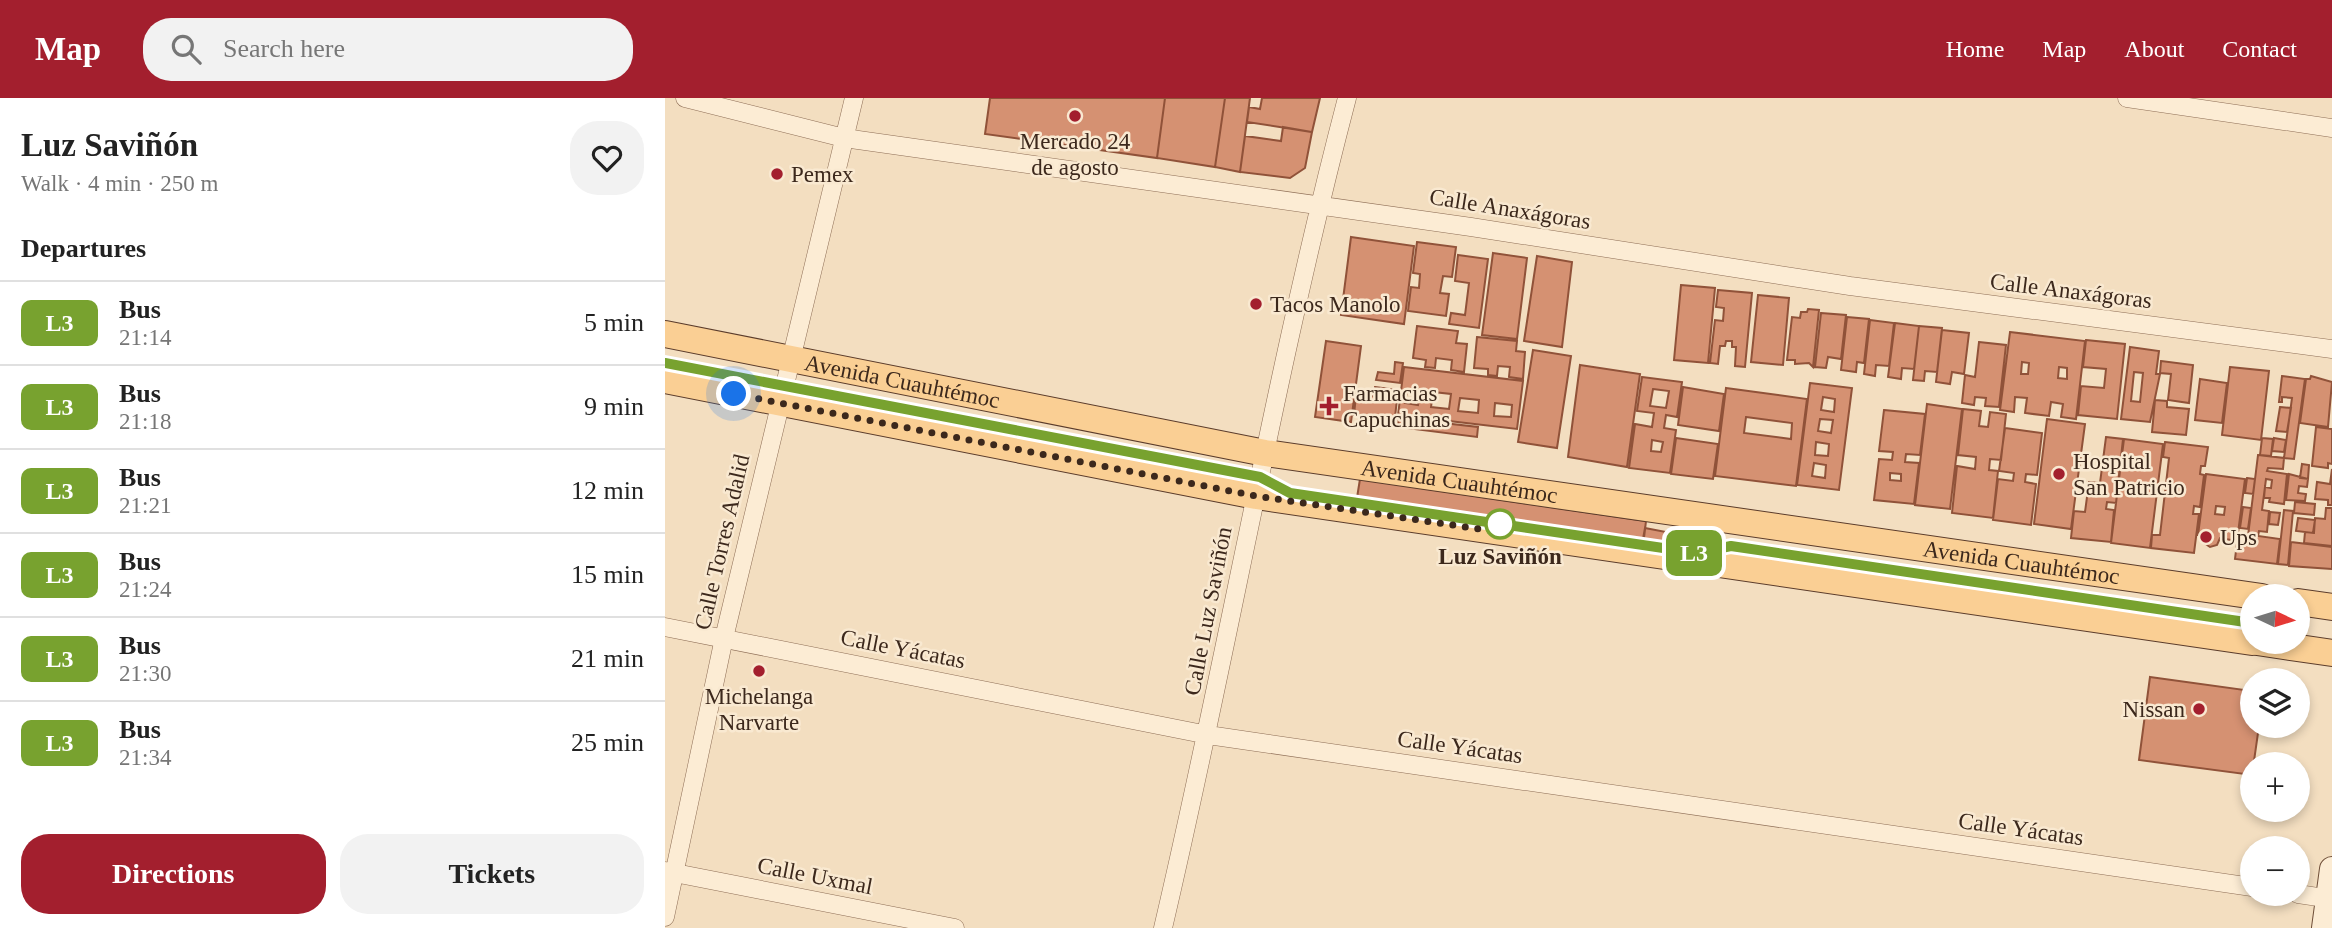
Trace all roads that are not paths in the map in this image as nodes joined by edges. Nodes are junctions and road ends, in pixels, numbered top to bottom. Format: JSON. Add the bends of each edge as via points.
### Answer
{"nodes":[{"id":1,"x":685,"y":98,"type":"edge"},
{"id":2,"x":854,"y":98,"type":"edge"},
{"id":3,"x":1347,"y":98,"type":"edge"},
{"id":4,"x":2127,"y":98,"type":"edge"},
{"id":5,"x":2332,"y":128,"type":"edge"},
{"id":6,"x":844,"y":138,"type":"junction"},
{"id":7,"x":1319,"y":205,"type":"junction"},
{"id":8,"x":665,"y":334,"type":"edge"},
{"id":9,"x":2332,"y":349,"type":"edge"},
{"id":10,"x":789,"y":359,"type":"junction"},
{"id":11,"x":665,"y":380,"type":"edge"},
{"id":12,"x":780,"y":403,"type":"junction"},
{"id":13,"x":1265,"y":453,"type":"junction"},
{"id":14,"x":1256,"y":496,"type":"junction"},
{"id":15,"x":2240,"y":594,"type":"edge"},
{"id":16,"x":2310,"y":604,"type":"edge"},
{"id":17,"x":2332,"y":607,"type":"edge"},
{"id":18,"x":665,"y":627,"type":"edge"},
{"id":19,"x":724,"y":638,"type":"junction"},
{"id":20,"x":2240,"y":640,"type":"edge"},
{"id":21,"x":2310,"y":650,"type":"edge"},
{"id":22,"x":2332,"y":653,"type":"edge"},
{"id":23,"x":1208,"y":735,"type":"junction"},
{"id":24,"x":2332,"y":869,"type":"edge"},
{"id":25,"x":670,"y":872,"type":"edge"},
{"id":26,"x":2240,"y":885,"type":"edge"},
{"id":27,"x":2310,"y":896,"type":"edge"},
{"id":28,"x":2330,"y":898,"type":"edge"},
{"id":29,"x":665,"y":917,"type":"edge"},
{"id":30,"x":955,"y":928,"type":"edge"},
{"id":31,"x":1163,"y":928,"type":"edge"},
{"id":32,"x":2325,"y":928,"type":"edge"}],
"edges":[{"from":1,"to":6,"type":"street","name":"Calle Anaxágoras"},
{"from":2,"to":6,"type":"street","name":"Calle Torres Adalid"},
{"from":3,"to":7,"type":"street","name":"Calle Luz Saviñón"},
{"from":4,"to":5,"type":"street"},
{"from":6,"to":7,"type":"street","name":"Calle Anaxágoras"},
{"from":6,"to":10,"type":"street","name":"Calle Torres Adalid"},
{"from":7,"to":9,"type":"street","name":"Calle Anaxágoras","via":[[1850,286]]},
{"from":7,"to":13,"type":"street","name":"Calle Luz Saviñón"},
{"from":8,"to":10,"type":"main road","name":"Avenida Cuauhtémoc"},
{"from":10,"to":12,"type":"street","name":"Calle Torres Adalid"},
{"from":10,"to":13,"type":"main road","name":"Avenida Cuauhtémoc"},
{"from":11,"to":12,"type":"main road","name":"Avenida Cuauhtémoc"},
{"from":12,"to":14,"type":"main road","name":"Avenida Cuauhtémoc"},
{"from":12,"to":19,"type":"street","name":"Calle Torres Adalid"},
{"from":13,"to":14,"type":"street","name":"Calle Luz Saviñón"},
{"from":13,"to":15,"type":"main road","name":"Avenida Cuauhtémoc"},
{"from":14,"to":20,"type":"main road","name":"Avenida Cuauhtémoc"},
{"from":14,"to":23,"type":"street","name":"Calle Luz Saviñón"},
{"from":16,"to":17,"type":"main road"},
{"from":18,"to":19,"type":"street","name":"Calle Yácatas"},
{"from":19,"to":23,"type":"street","name":"Calle Yácatas"},
{"from":19,"to":25,"type":"street","name":"Calle Torres Adalid"},
{"from":21,"to":22,"type":"main road","name":"Avenida Cuauhtémoc"},
{"from":23,"to":26,"type":"street","name":"Calle Yácatas"},
{"from":23,"to":31,"type":"street","name":"Calle Luz Saviñón"},
{"from":24,"to":28,"type":"street"},
{"from":25,"to":29,"type":"street","name":"Calle Torres Adalid"},
{"from":25,"to":30,"type":"street","name":"Calle Uxmal"},
{"from":27,"to":28,"type":"street"},
{"from":28,"to":32,"type":"street"}]}
